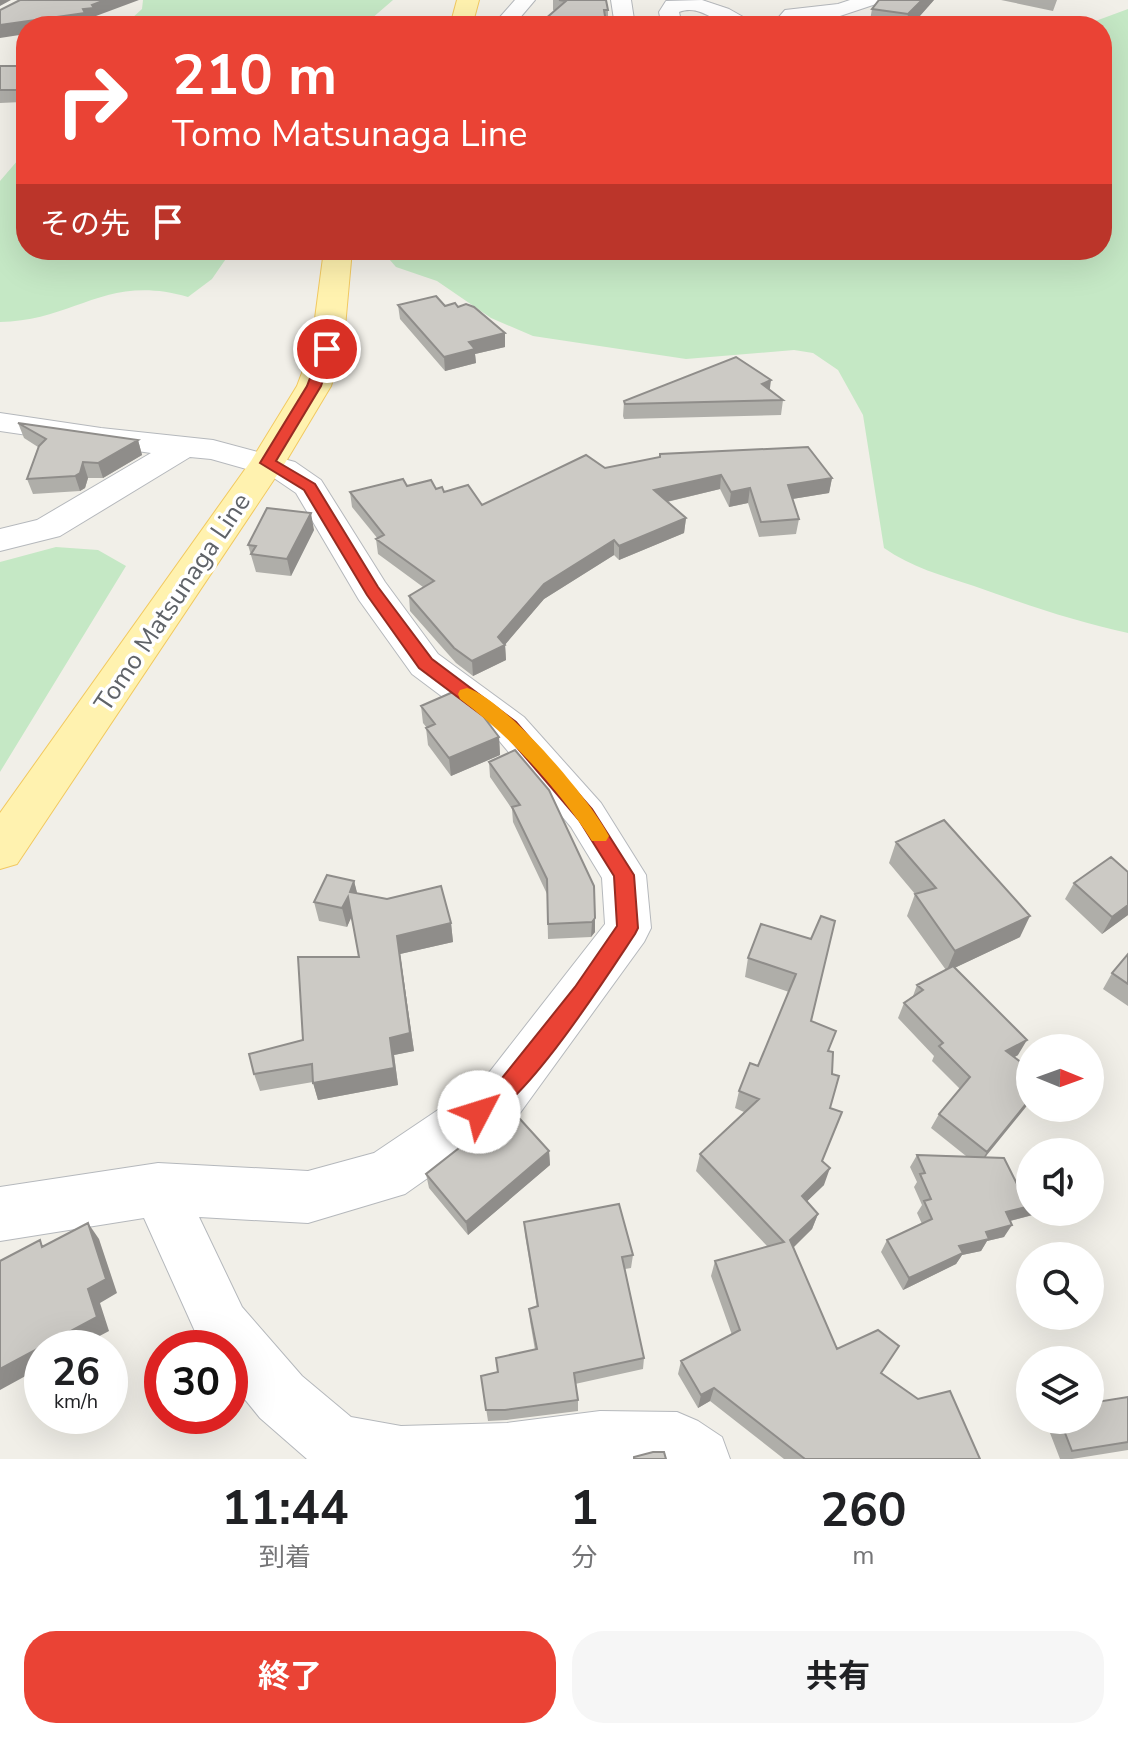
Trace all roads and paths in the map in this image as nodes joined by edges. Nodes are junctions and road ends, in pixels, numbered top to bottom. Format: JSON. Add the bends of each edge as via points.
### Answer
{"nodes":[{"id":1,"x":525,"y":0,"type":"edge"},
{"id":2,"x":869,"y":0,"type":"edge"},
{"id":3,"x":511,"y":16,"type":"edge"},
{"id":4,"x":670,"y":16,"type":"edge"},
{"id":5,"x":734,"y":16,"type":"edge"},
{"id":6,"x":790,"y":16,"type":"edge"},
{"id":7,"x":337,"y":260,"type":"edge"},
{"id":8,"x":0,"y":422,"type":"edge"},
{"id":9,"x":184,"y":447,"type":"junction"},
{"id":10,"x":267,"y":463,"type":"junction"},
{"id":11,"x":0,"y":540,"type":"edge"},
{"id":12,"x":0,"y":850,"type":"edge"},
{"id":13,"x":158,"y":1189,"type":"junction"},
{"id":14,"x":0,"y":1214,"type":"edge"},
{"id":15,"x":688,"y":1453,"type":"edge"}],
"edges":[{"from":1,"to":3,"type":"street"},
{"from":2,"to":6,"type":"street","via":[[840,10]]},
{"from":4,"to":5,"type":"street","via":[[673,5],[698,2]]},
{"from":7,"to":10,"type":"main road","name":"Tomo Matsunaga Line","via":[[327,349],[314,386]]},
{"from":8,"to":9,"type":"street"},
{"from":9,"to":10,"type":"street"},
{"from":9,"to":11,"type":"street","via":[[48,528]]},
{"from":10,"to":12,"type":"main road","name":"Tomo Matsunaga Line"},
{"from":10,"to":13,"type":"street","via":[[309,487],[372,591],[425,664],[510,727],[586,815],[624,875],[628,928],[502,1096],[386,1176],[308,1197]]},
{"from":13,"to":14,"type":"street"},
{"from":13,"to":15,"type":"street","via":[[222,1327],[281,1397],[337,1445],[401,1456],[507,1453],[600,1441]]}]}
